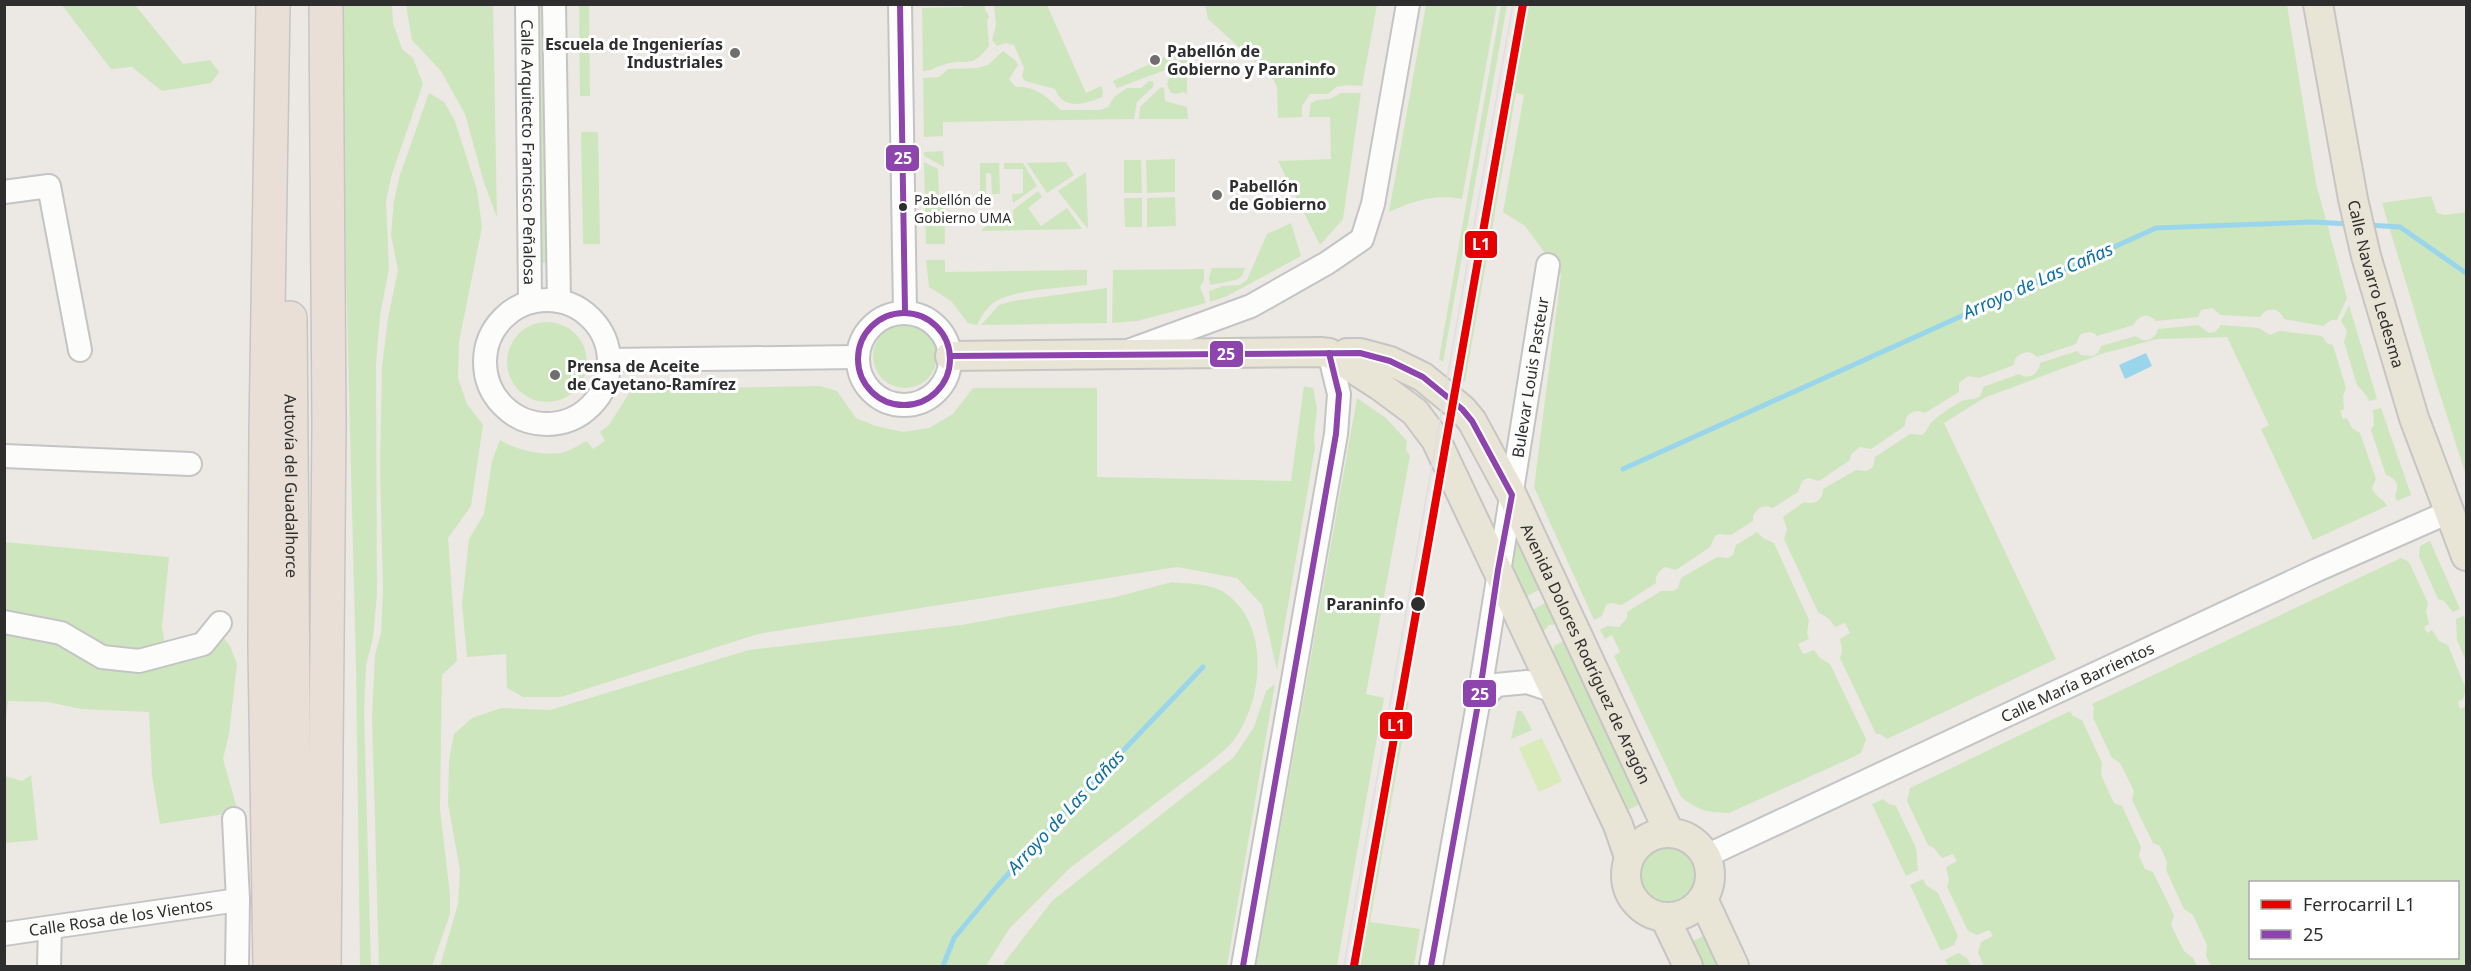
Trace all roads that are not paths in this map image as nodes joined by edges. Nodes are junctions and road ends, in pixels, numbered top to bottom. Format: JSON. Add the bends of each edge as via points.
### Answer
{"nodes":[{"id":1,"x":273,"y":4,"type":"edge"},
{"id":2,"x":285,"y":4,"type":"edge"},
{"id":3,"x":326,"y":4,"type":"edge"},
{"id":4,"x":527,"y":4,"type":"edge"},
{"id":5,"x":554,"y":4,"type":"edge"},
{"id":6,"x":900,"y":4,"type":"edge"},
{"id":7,"x":1408,"y":4,"type":"edge"},
{"id":8,"x":2318,"y":4,"type":"edge"},
{"id":9,"x":4,"y":192,"type":"edge"},
{"id":10,"x":1548,"y":265,"type":"dead end"},
{"id":11,"x":559,"y":301,"type":"junction"},
{"id":12,"x":530,"y":302,"type":"junction"},
{"id":13,"x":905,"y":312,"type":"junction"},
{"id":14,"x":80,"y":350,"type":"dead end"},
{"id":15,"x":1338,"y":353,"type":"junction"},
{"id":16,"x":1119,"y":354,"type":"junction"},
{"id":17,"x":950,"y":356,"type":"junction"},
{"id":18,"x":857,"y":357,"type":"junction"},
{"id":19,"x":609,"y":360,"type":"junction"},
{"id":20,"x":4,"y":456,"type":"edge"},
{"id":21,"x":329,"y":459,"type":"junction"},
{"id":22,"x":190,"y":464,"type":"dead end"},
{"id":23,"x":1512,"y":495,"type":"junction"},
{"id":24,"x":2449,"y":512,"type":"junction"},
{"id":25,"x":2466,"y":556,"type":"edge"},
{"id":26,"x":1498,"y":570,"type":"junction"},
{"id":27,"x":4,"y":622,"type":"edge"},
{"id":28,"x":220,"y":623,"type":"dead end"},
{"id":29,"x":1557,"y":692,"type":"junction"},
{"id":30,"x":1478,"y":704,"type":"junction"},
{"id":31,"x":234,"y":819,"type":"dead end"},
{"id":32,"x":1669,"y":832,"type":"junction"},
{"id":33,"x":1706,"y":856,"type":"junction"},
{"id":34,"x":1629,"y":857,"type":"junction"},
{"id":35,"x":1703,"y":898,"type":"junction"},
{"id":36,"x":238,"y":900,"type":"junction"},
{"id":37,"x":1665,"y":918,"type":"junction"},
{"id":38,"x":50,"y":928,"type":"junction"},
{"id":39,"x":4,"y":934,"type":"edge"},
{"id":40,"x":49,"y":966,"type":"edge"},
{"id":41,"x":237,"y":966,"type":"edge"},
{"id":42,"x":270,"y":966,"type":"edge"},
{"id":43,"x":294,"y":966,"type":"edge"},
{"id":44,"x":324,"y":966,"type":"edge"},
{"id":45,"x":342,"y":966,"type":"edge"},
{"id":46,"x":1243,"y":966,"type":"edge"},
{"id":47,"x":1431,"y":966,"type":"edge"},
{"id":48,"x":1688,"y":966,"type":"edge"},
{"id":49,"x":1734,"y":966,"type":"edge"}],
"edges":[{"from":1,"to":42,"type":"highway","via":[[265,646]]},
{"from":2,"to":43,"type":"highway","name":"Autovía del Guadalhorce"},
{"from":3,"to":21,"type":"highway","name":"Autovía del Guadalhorce"},
{"from":4,"to":12,"type":"street","name":"Calle Arquitecto Francisco Peñalosa"},
{"from":5,"to":11,"type":"street","name":"Calle Arquitecto Francisco Peñalosa"},
{"from":6,"to":13,"type":"street"},
{"from":7,"to":16,"type":"street","via":[[1373,204],[1362,239],[1251,306]]},
{"from":8,"to":24,"type":"main road","name":"Calle Navarro Ledesma","via":[[2366,256],[2414,418]]},
{"from":9,"to":14,"type":"street","via":[[49,186]]},
{"from":10,"to":23,"type":"street","name":"Bulevar Louis Pasteur"},
{"from":11,"to":12,"type":"street"},
{"from":11,"to":19,"type":"street","via":[[590,317],[601,331]]},
{"from":12,"to":19,"type":"street","via":[[511,311],[496,325],[487,344],[485,365],[489,385],[500,403],[516,416],[536,423],[557,423],[576,416],[593,403],[604,386]]},
{"from":13,"to":17,"type":"street","via":[[922,315],[936,325],[946,339]]},
{"from":13,"to":18,"type":"street","via":[[877,320],[859,344]]},
{"from":15,"to":16,"type":"main road","name":"Avenida Dolores Rodríguez de Aragón"},
{"from":15,"to":23,"type":"main road","name":"Avenida Dolores Rodríguez de Aragón","via":[[1360,353],[1390,361],[1423,377],[1473,421]]},
{"from":15,"to":26,"type":"main road","via":[[1415,412],[1452,472]]},
{"from":15,"to":46,"type":"street","via":[[1340,394],[1336,434]]},
{"from":16,"to":17,"type":"main road","name":"Avenida Dolores Rodríguez de Aragón"},
{"from":17,"to":18,"type":"street","via":[[949,371],[932,396],[905,405],[883,400],[866,387]]},
{"from":18,"to":19,"type":"street"},
{"from":20,"to":22,"type":"street"},
{"from":21,"to":44,"type":"highway","name":"Autovía del Guadalhorce"},
{"from":21,"to":45,"type":"highway"},
{"from":23,"to":26,"type":"street","name":"Bulevar Louis Pasteur"},
{"from":23,"to":32,"type":"main road","name":"Avenida Dolores Rodríguez de Aragón"},
{"from":24,"to":25,"type":"main road","name":"Calle Navarro Ledesma"},
{"from":24,"to":33,"type":"street","name":"Calle María Barrientos"},
{"from":26,"to":29,"type":"main road"},
{"from":26,"to":30,"type":"street","name":"Bulevar Louis Pasteur"},
{"from":27,"to":28,"type":"street","via":[[61,633],[102,657],[139,661],[203,644]]},
{"from":29,"to":30,"type":"street","via":[[1527,682],[1496,685]]},
{"from":29,"to":34,"type":"main road"},
{"from":30,"to":47,"type":"street","name":"Bulevar Louis Pasteur"},
{"from":31,"to":36,"type":"street"},
{"from":32,"to":33,"type":"main road","via":[[1686,836]]},
{"from":32,"to":34,"type":"main road","via":[[1655,834],[1639,844]]},
{"from":33,"to":35,"type":"main road","via":[[1710,875]]},
{"from":34,"to":37,"type":"main road","via":[[1625,875],[1629,891],[1639,905]]},
{"from":35,"to":37,"type":"main road","via":[[1684,914]]},
{"from":35,"to":49,"type":"main road"},
{"from":36,"to":38,"type":"street","name":"Calle Rosa de los Vientos"},
{"from":36,"to":41,"type":"street"},
{"from":37,"to":48,"type":"main road"},
{"from":38,"to":39,"type":"street","name":"Calle Rosa de los Vientos"},
{"from":38,"to":40,"type":"street"}]}
